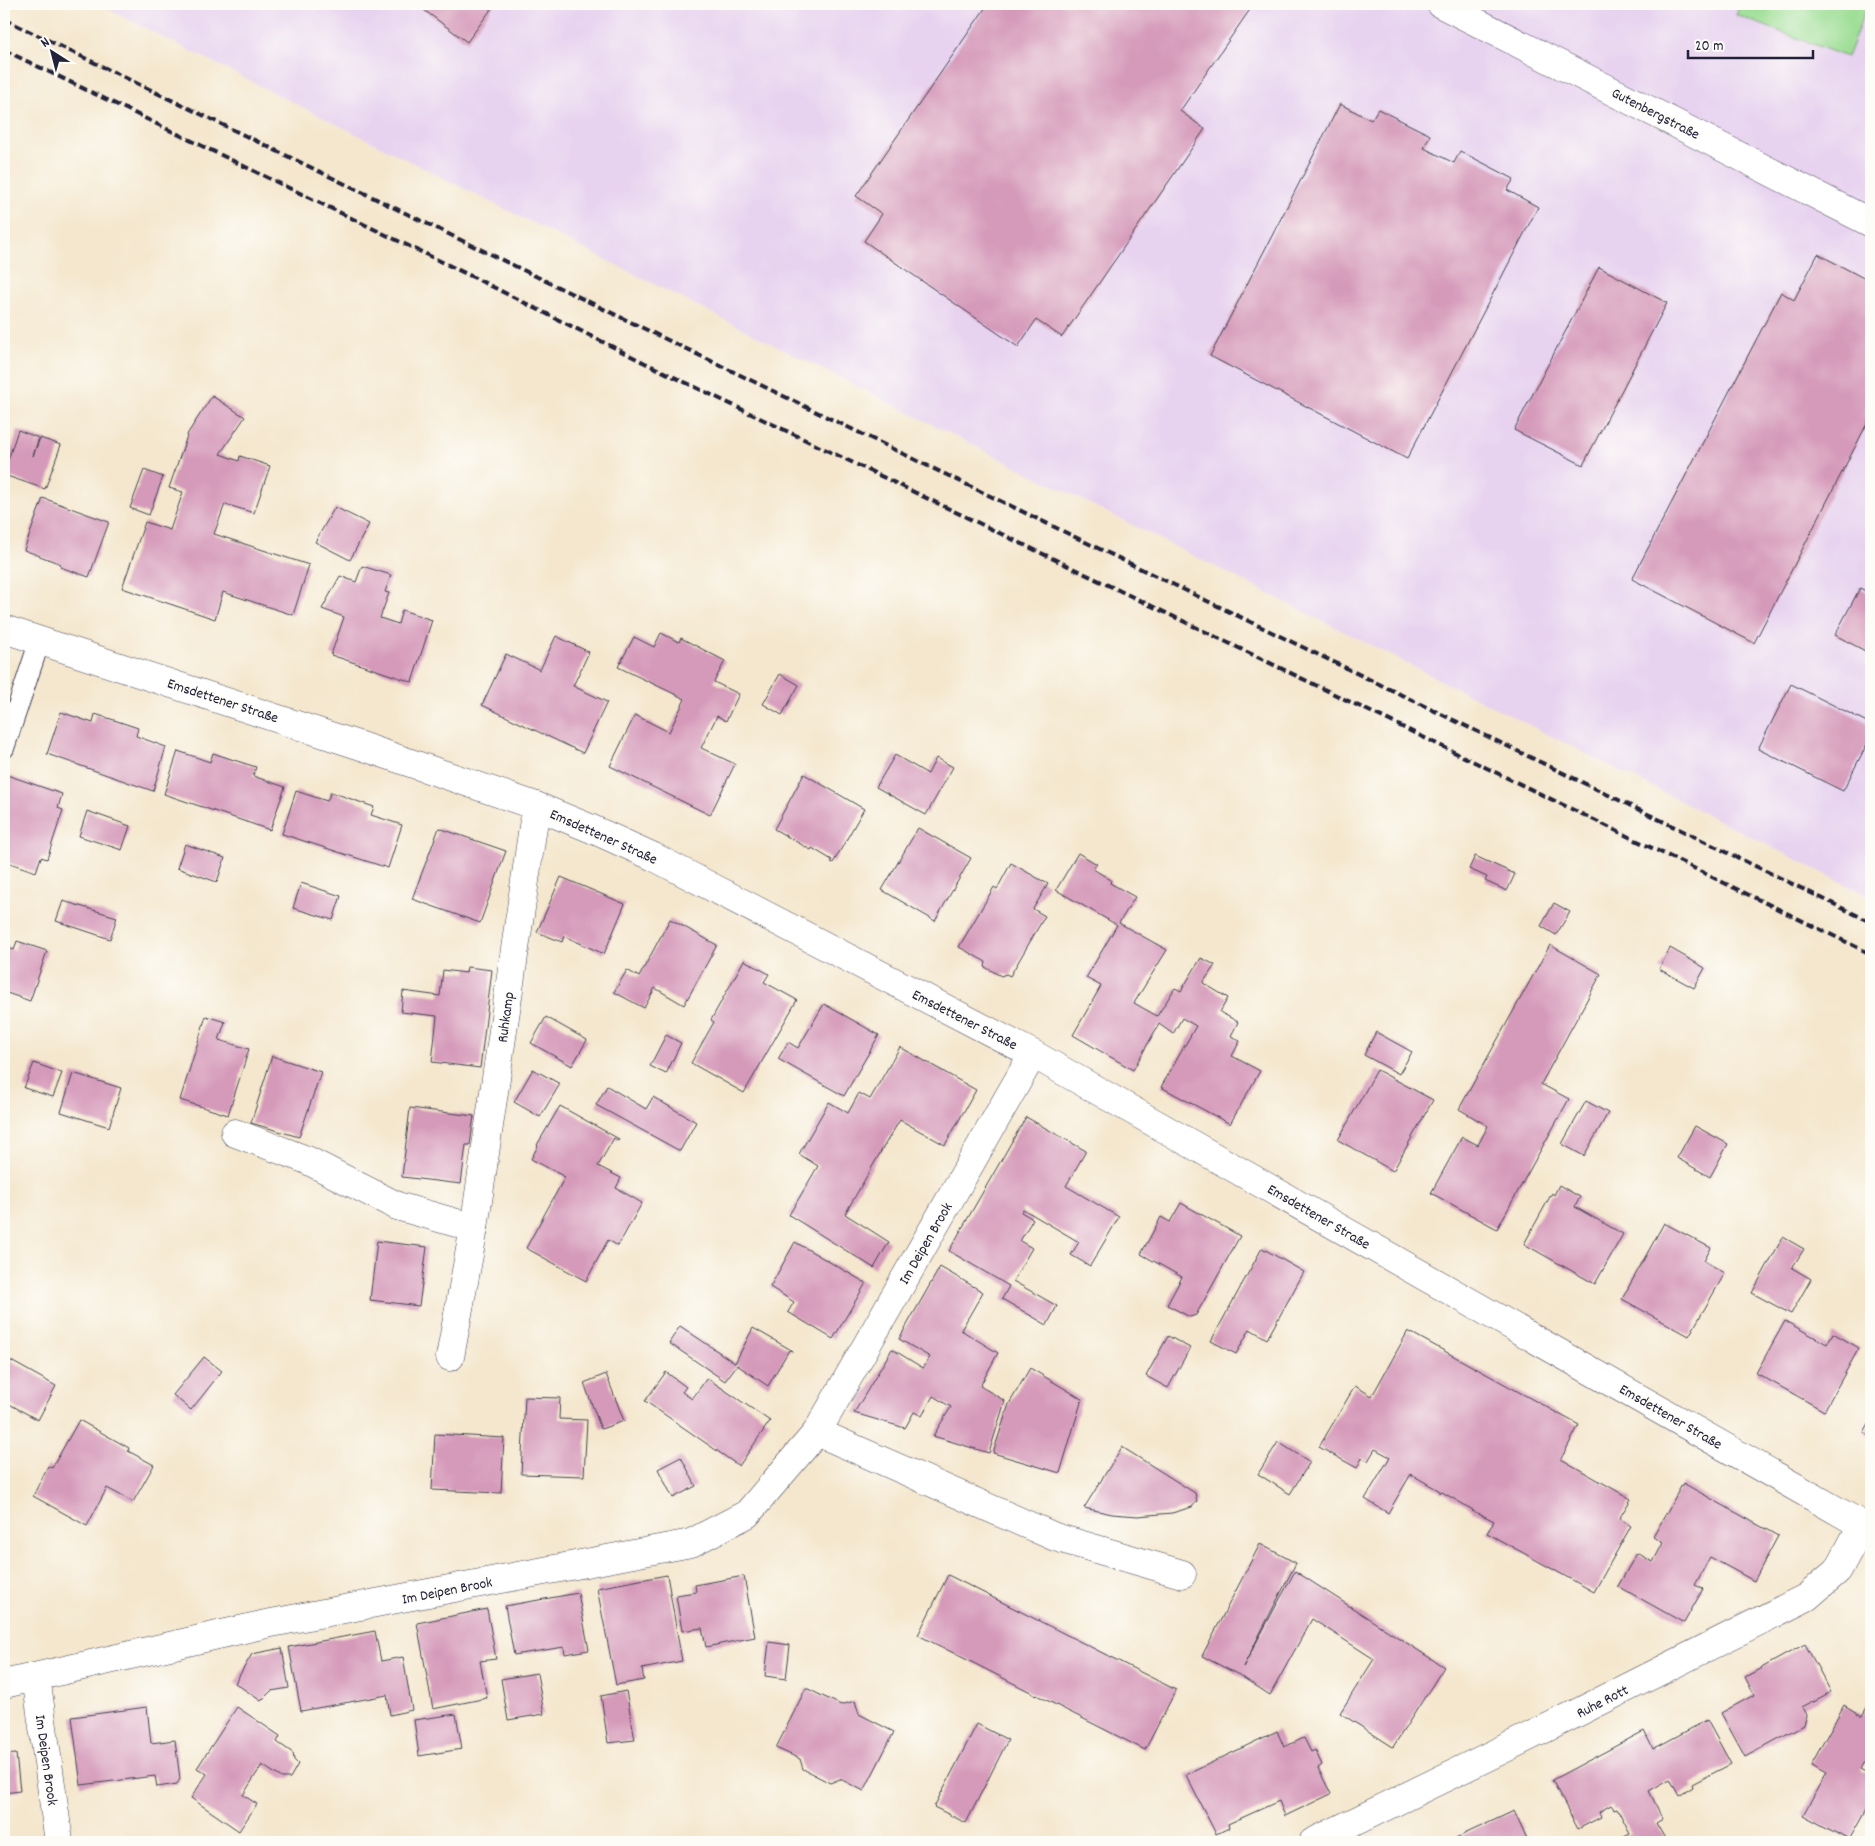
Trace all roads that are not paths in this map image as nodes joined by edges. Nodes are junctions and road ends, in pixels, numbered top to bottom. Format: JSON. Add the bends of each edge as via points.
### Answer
{"nodes":[{"id":1,"x":1440,"y":4,"type":"edge"},
{"id":2,"x":1871,"y":223,"type":"edge"},
{"id":3,"x":4,"y":629,"type":"edge"},
{"id":4,"x":40,"y":640,"type":"junction"},
{"id":5,"x":4,"y":748,"type":"edge"},
{"id":6,"x":536,"y":806,"type":"junction"},
{"id":7,"x":1033,"y":1054,"type":"junction"},
{"id":8,"x":235,"y":1133,"type":"dead end"},
{"id":9,"x":474,"y":1228,"type":"junction"},
{"id":10,"x":450,"y":1357,"type":"dead end"},
{"id":11,"x":817,"y":1432,"type":"junction"},
{"id":12,"x":1867,"y":1528,"type":"edge"},
{"id":13,"x":1182,"y":1574,"type":"dead end"},
{"id":14,"x":36,"y":1677,"type":"junction"},
{"id":15,"x":4,"y":1684,"type":"edge"},
{"id":16,"x":59,"y":1842,"type":"edge"},
{"id":17,"x":1313,"y":1842,"type":"edge"}],
"edges":[{"from":1,"to":2,"type":"street","name":"Gutenbergstraße"},
{"from":3,"to":4,"type":"street","name":"Emsdettener Straße"},
{"from":4,"to":5,"type":"lane"},
{"from":4,"to":6,"type":"street","name":"Emsdettener Straße"},
{"from":6,"to":7,"type":"street","name":"Emsdettener Straße","via":[[654,857]]},
{"from":6,"to":9,"type":"street","name":"Ruhkamp"},
{"from":7,"to":11,"type":"street","name":"Im Deipen Brook"},
{"from":7,"to":12,"type":"street","name":"Emsdettener Straße"},
{"from":8,"to":9,"type":"street","via":[[307,1160],[397,1206]]},
{"from":9,"to":10,"type":"street","name":"Ruhkamp"},
{"from":11,"to":13,"type":"street","via":[[1055,1537]]},
{"from":11,"to":14,"type":"street","name":"Im Deipen Brook","via":[[747,1514],[691,1543],[266,1624]]},
{"from":12,"to":17,"type":"street","name":"Ruhe Rott","via":[[1838,1570],[1807,1597]]},
{"from":14,"to":15,"type":"street","name":"Im Deipen Brook"},
{"from":14,"to":16,"type":"street","name":"Im Deipen Brook"}]}
